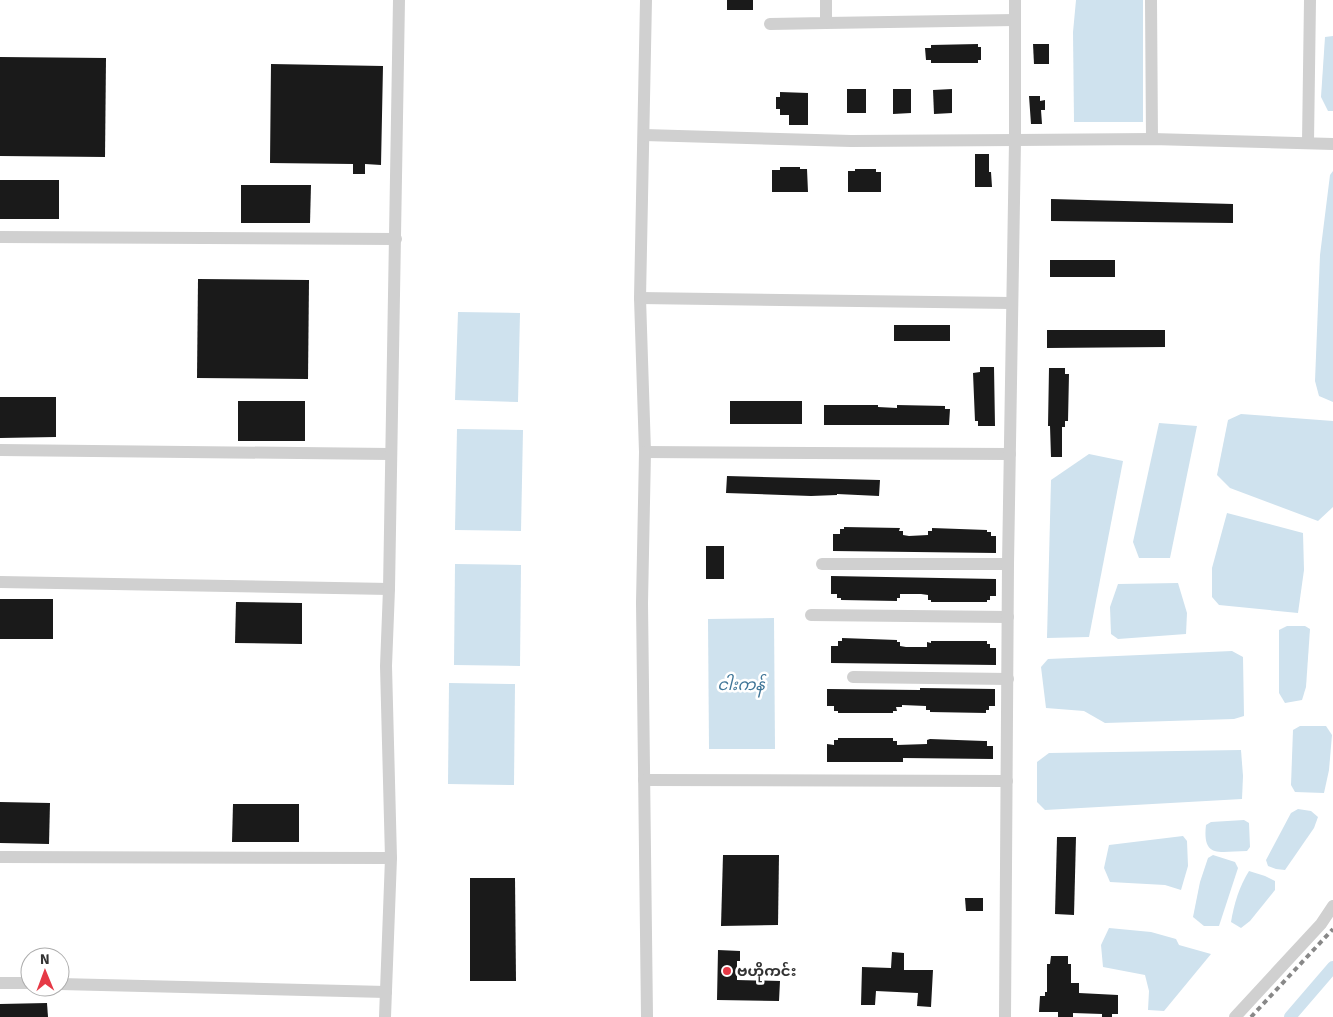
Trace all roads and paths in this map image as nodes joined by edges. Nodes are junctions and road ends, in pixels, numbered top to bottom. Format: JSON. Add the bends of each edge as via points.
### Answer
{"nodes":[{"id":1,"x":399,"y":0,"type":"edge"},
{"id":2,"x":646,"y":0,"type":"edge"},
{"id":3,"x":826,"y":0,"type":"edge"},
{"id":4,"x":1015,"y":0,"type":"edge"},
{"id":5,"x":1151,"y":0,"type":"edge"},
{"id":6,"x":1310,"y":0,"type":"edge"},
{"id":7,"x":1015,"y":20,"type":"junction"},
{"id":8,"x":826,"y":23,"type":"junction"},
{"id":9,"x":770,"y":24,"type":"dead end"},
{"id":10,"x":644,"y":134,"type":"junction"},
{"id":11,"x":1152,"y":139,"type":"junction"},
{"id":12,"x":1015,"y":141,"type":"junction"},
{"id":13,"x":1308,"y":142,"type":"junction"},
{"id":14,"x":1333,"y":144,"type":"edge"},
{"id":15,"x":0,"y":237,"type":"edge"},
{"id":16,"x":396,"y":239,"type":"junction"},
{"id":17,"x":640,"y":298,"type":"junction"},
{"id":18,"x":1011,"y":303,"type":"junction"},
{"id":19,"x":0,"y":450,"type":"edge"},
{"id":20,"x":646,"y":452,"type":"junction"},
{"id":21,"x":390,"y":454,"type":"junction"},
{"id":22,"x":1010,"y":454,"type":"junction"},
{"id":23,"x":822,"y":564,"type":"dead end"},
{"id":24,"x":1008,"y":564,"type":"junction"},
{"id":25,"x":0,"y":582,"type":"edge"},
{"id":26,"x":389,"y":589,"type":"junction"},
{"id":27,"x":811,"y":615,"type":"dead end"},
{"id":28,"x":1008,"y":617,"type":"junction"},
{"id":29,"x":853,"y":676,"type":"dead end"},
{"id":30,"x":1008,"y":679,"type":"junction"},
{"id":31,"x":644,"y":780,"type":"junction"},
{"id":32,"x":1008,"y":781,"type":"junction"},
{"id":33,"x":0,"y":857,"type":"edge"},
{"id":34,"x":390,"y":858,"type":"junction"},
{"id":35,"x":1333,"y":906,"type":"edge"},
{"id":36,"x":1327,"y":922,"type":"edge"},
{"id":37,"x":0,"y":983,"type":"edge"},
{"id":38,"x":20,"y":983,"type":"edge"},
{"id":39,"x":70,"y":984,"type":"edge"},
{"id":40,"x":386,"y":992,"type":"junction"},
{"id":41,"x":385,"y":1017,"type":"edge"},
{"id":42,"x":647,"y":1017,"type":"edge"},
{"id":43,"x":1006,"y":1017,"type":"edge"},
{"id":44,"x":1235,"y":1017,"type":"edge"}],
"edges":[{"from":1,"to":16,"type":"street"},
{"from":2,"to":10,"type":"street"},
{"from":3,"to":8,"type":"street"},
{"from":4,"to":7,"type":"street"},
{"from":5,"to":11,"type":"street"},
{"from":6,"to":13,"type":"street"},
{"from":7,"to":8,"type":"street"},
{"from":7,"to":12,"type":"street"},
{"from":8,"to":9,"type":"street"},
{"from":10,"to":12,"type":"street","via":[[851,141]]},
{"from":10,"to":17,"type":"street"},
{"from":11,"to":12,"type":"street"},
{"from":11,"to":13,"type":"street"},
{"from":12,"to":18,"type":"street"},
{"from":13,"to":14,"type":"street"},
{"from":15,"to":16,"type":"street"},
{"from":16,"to":21,"type":"street"},
{"from":17,"to":18,"type":"street"},
{"from":17,"to":20,"type":"street"},
{"from":18,"to":22,"type":"street"},
{"from":19,"to":21,"type":"street"},
{"from":20,"to":22,"type":"street"},
{"from":20,"to":31,"type":"street","via":[[642,603]]},
{"from":21,"to":26,"type":"street"},
{"from":22,"to":24,"type":"street"},
{"from":23,"to":24,"type":"street"},
{"from":24,"to":28,"type":"street"},
{"from":25,"to":26,"type":"street"},
{"from":26,"to":34,"type":"street","via":[[386,666]]},
{"from":27,"to":28,"type":"street"},
{"from":28,"to":30,"type":"street"},
{"from":29,"to":30,"type":"street"},
{"from":30,"to":32,"type":"street"},
{"from":31,"to":32,"type":"street"},
{"from":31,"to":42,"type":"street"},
{"from":32,"to":43,"type":"street"},
{"from":33,"to":34,"type":"street"},
{"from":34,"to":40,"type":"street"},
{"from":35,"to":36,"type":"street"},
{"from":36,"to":44,"type":"street"},
{"from":37,"to":38,"type":"street"},
{"from":39,"to":40,"type":"street"},
{"from":40,"to":41,"type":"street"}]}
